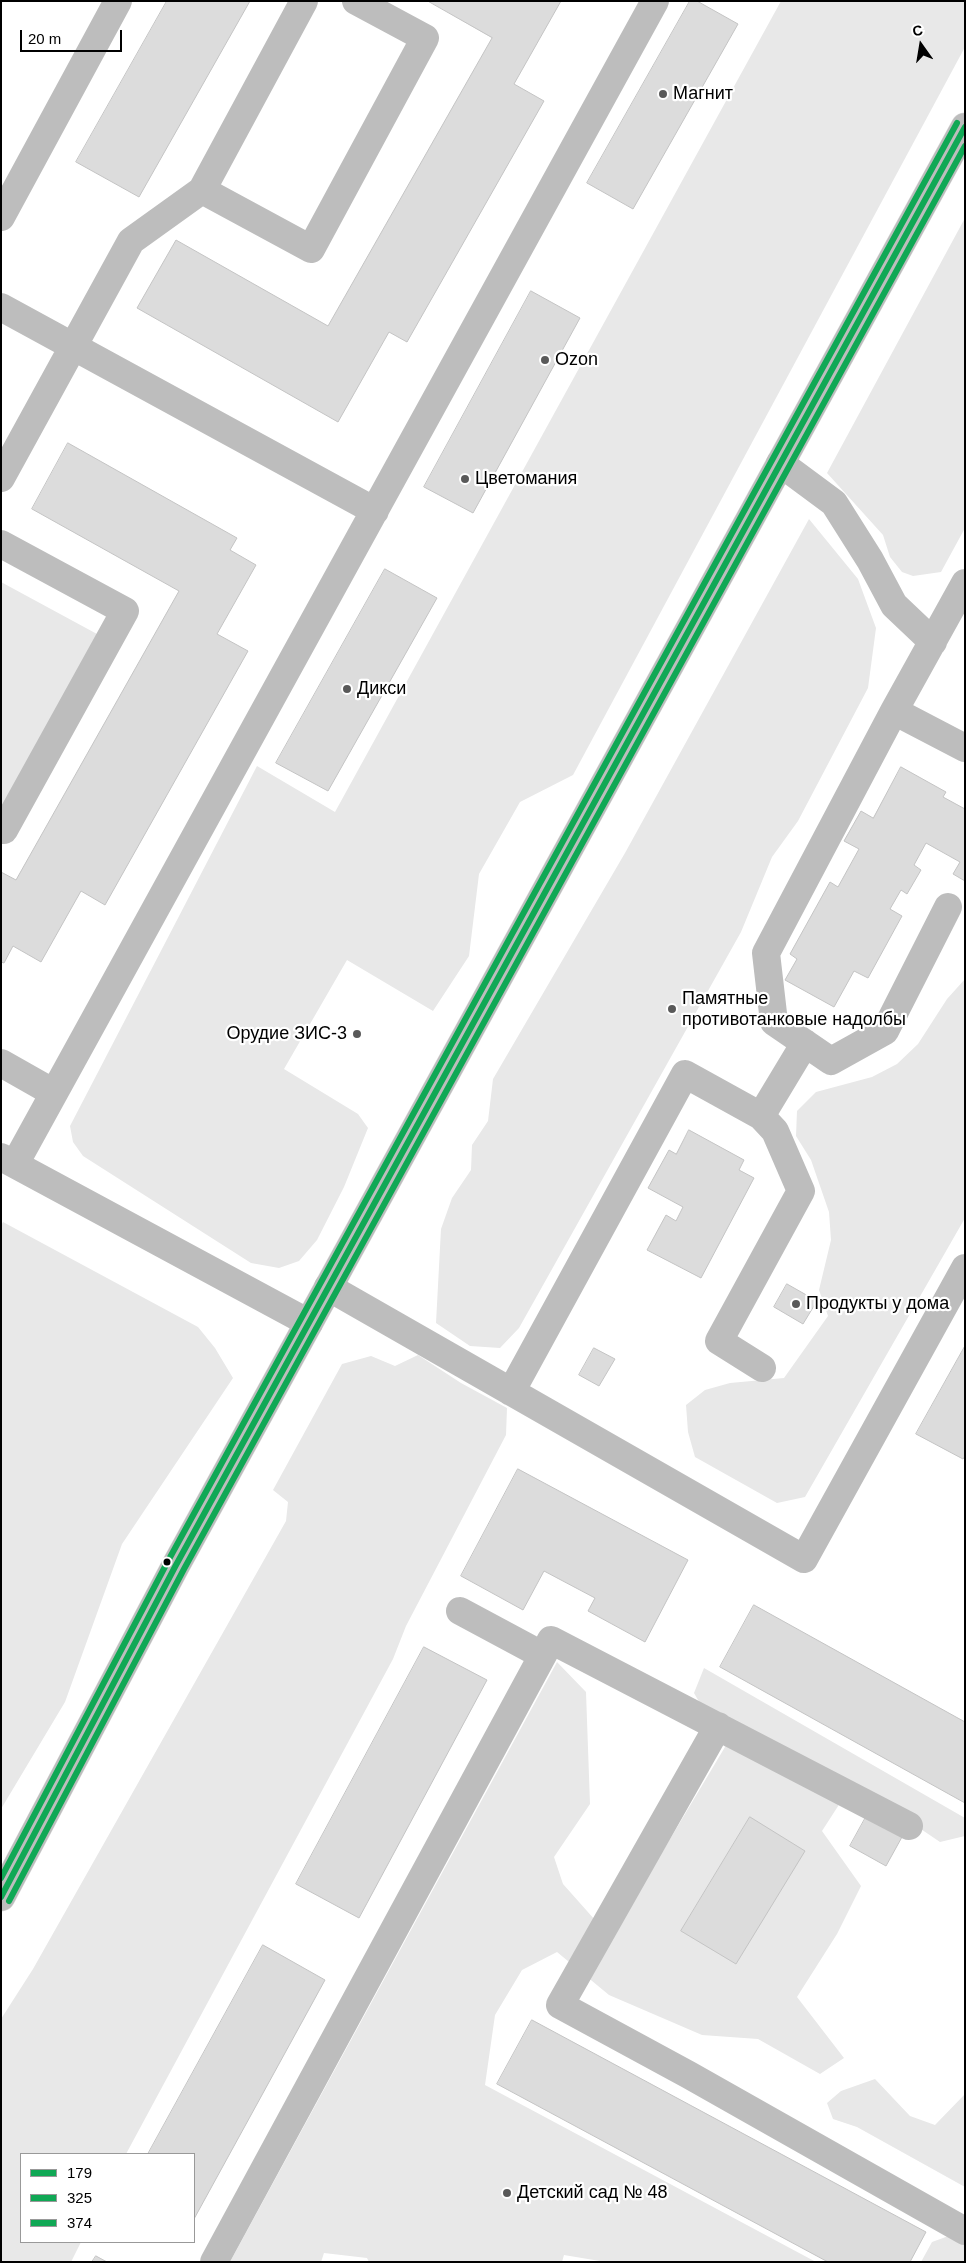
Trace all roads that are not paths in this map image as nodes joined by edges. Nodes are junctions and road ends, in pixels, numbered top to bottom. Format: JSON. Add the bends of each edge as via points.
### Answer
{"nodes":[{"id":1,"x":118,"y":1,"type":"edge"},
{"id":2,"x":304,"y":1,"type":"edge"},
{"id":3,"x":356,"y":1,"type":"edge"},
{"id":4,"x":656,"y":1,"type":"edge"},
{"id":5,"x":965,"y":127,"type":"edge"},
{"id":6,"x":202,"y":190,"type":"junction"},
{"id":7,"x":1,"y":217,"type":"edge"},
{"id":8,"x":1,"y":306,"type":"edge"},
{"id":9,"x":74,"y":346,"type":"junction"},
{"id":10,"x":780,"y":463,"type":"junction"},
{"id":11,"x":1,"y":478,"type":"edge"},
{"id":12,"x":375,"y":511,"type":"junction"},
{"id":13,"x":1,"y":544,"type":"edge"},
{"id":14,"x":965,"y":583,"type":"edge"},
{"id":15,"x":933,"y":642,"type":"junction"},
{"id":16,"x":894,"y":711,"type":"junction"},
{"id":17,"x":965,"y":748,"type":"edge"},
{"id":18,"x":1,"y":829,"type":"edge"},
{"id":19,"x":948,"y":908,"type":"dead end"},
{"id":20,"x":805,"y":1043,"type":"junction"},
{"id":21,"x":1,"y":1063,"type":"edge"},
{"id":22,"x":54,"y":1093,"type":"junction"},
{"id":23,"x":761,"y":1116,"type":"junction"},
{"id":24,"x":8,"y":1160,"type":"edge"},
{"id":25,"x":965,"y":1268,"type":"edge"},
{"id":26,"x":328,"y":1287,"type":"junction"},
{"id":27,"x":309,"y":1323,"type":"junction"},
{"id":28,"x":762,"y":1368,"type":"dead end"},
{"id":29,"x":511,"y":1392,"type":"junction"},
{"id":30,"x":460,"y":1611,"type":"dead end"},
{"id":31,"x":542,"y":1655,"type":"junction"},
{"id":32,"x":718,"y":1726,"type":"junction"},
{"id":33,"x":909,"y":1826,"type":"dead end"},
{"id":34,"x":1,"y":1897,"type":"edge"},
{"id":35,"x":965,"y":2231,"type":"edge"},
{"id":36,"x":214,"y":2262,"type":"edge"}],
"edges":[{"from":1,"to":7,"type":"street"},
{"from":2,"to":6,"type":"street"},
{"from":3,"to":6,"type":"street","via":[[425,38],[311,249]]},
{"from":4,"to":12,"type":"street"},
{"from":5,"to":10,"type":"street"},
{"from":6,"to":9,"type":"street","via":[[132,241]]},
{"from":8,"to":9,"type":"street"},
{"from":9,"to":11,"type":"street"},
{"from":9,"to":12,"type":"street"},
{"from":10,"to":15,"type":"street","via":[[834,503],[894,606]]},
{"from":10,"to":26,"type":"street"},
{"from":12,"to":22,"type":"street"},
{"from":13,"to":18,"type":"street","via":[[125,611],[4,830]]},
{"from":14,"to":15,"type":"street"},
{"from":15,"to":16,"type":"street"},
{"from":16,"to":17,"type":"street"},
{"from":16,"to":20,"type":"street","via":[[766,953],[774,1022]]},
{"from":19,"to":20,"type":"street","via":[[885,1031],[831,1061]]},
{"from":20,"to":23,"type":"street"},
{"from":21,"to":22,"type":"street"},
{"from":22,"to":24,"type":"street"},
{"from":23,"to":28,"type":"street","via":[[775,1131],[801,1191],[719,1341]]},
{"from":23,"to":29,"type":"street","via":[[685,1074]]},
{"from":24,"to":27,"type":"street"},
{"from":25,"to":29,"type":"street","via":[[804,1559]]},
{"from":26,"to":27,"type":"street"},
{"from":26,"to":29,"type":"street"},
{"from":27,"to":34,"type":"street","via":[[176,1565]]},
{"from":30,"to":31,"type":"street"},
{"from":31,"to":32,"type":"street","via":[[550,1640]]},
{"from":31,"to":36,"type":"street"},
{"from":32,"to":33,"type":"street"},
{"from":32,"to":35,"type":"street","via":[[560,2005]]}]}
